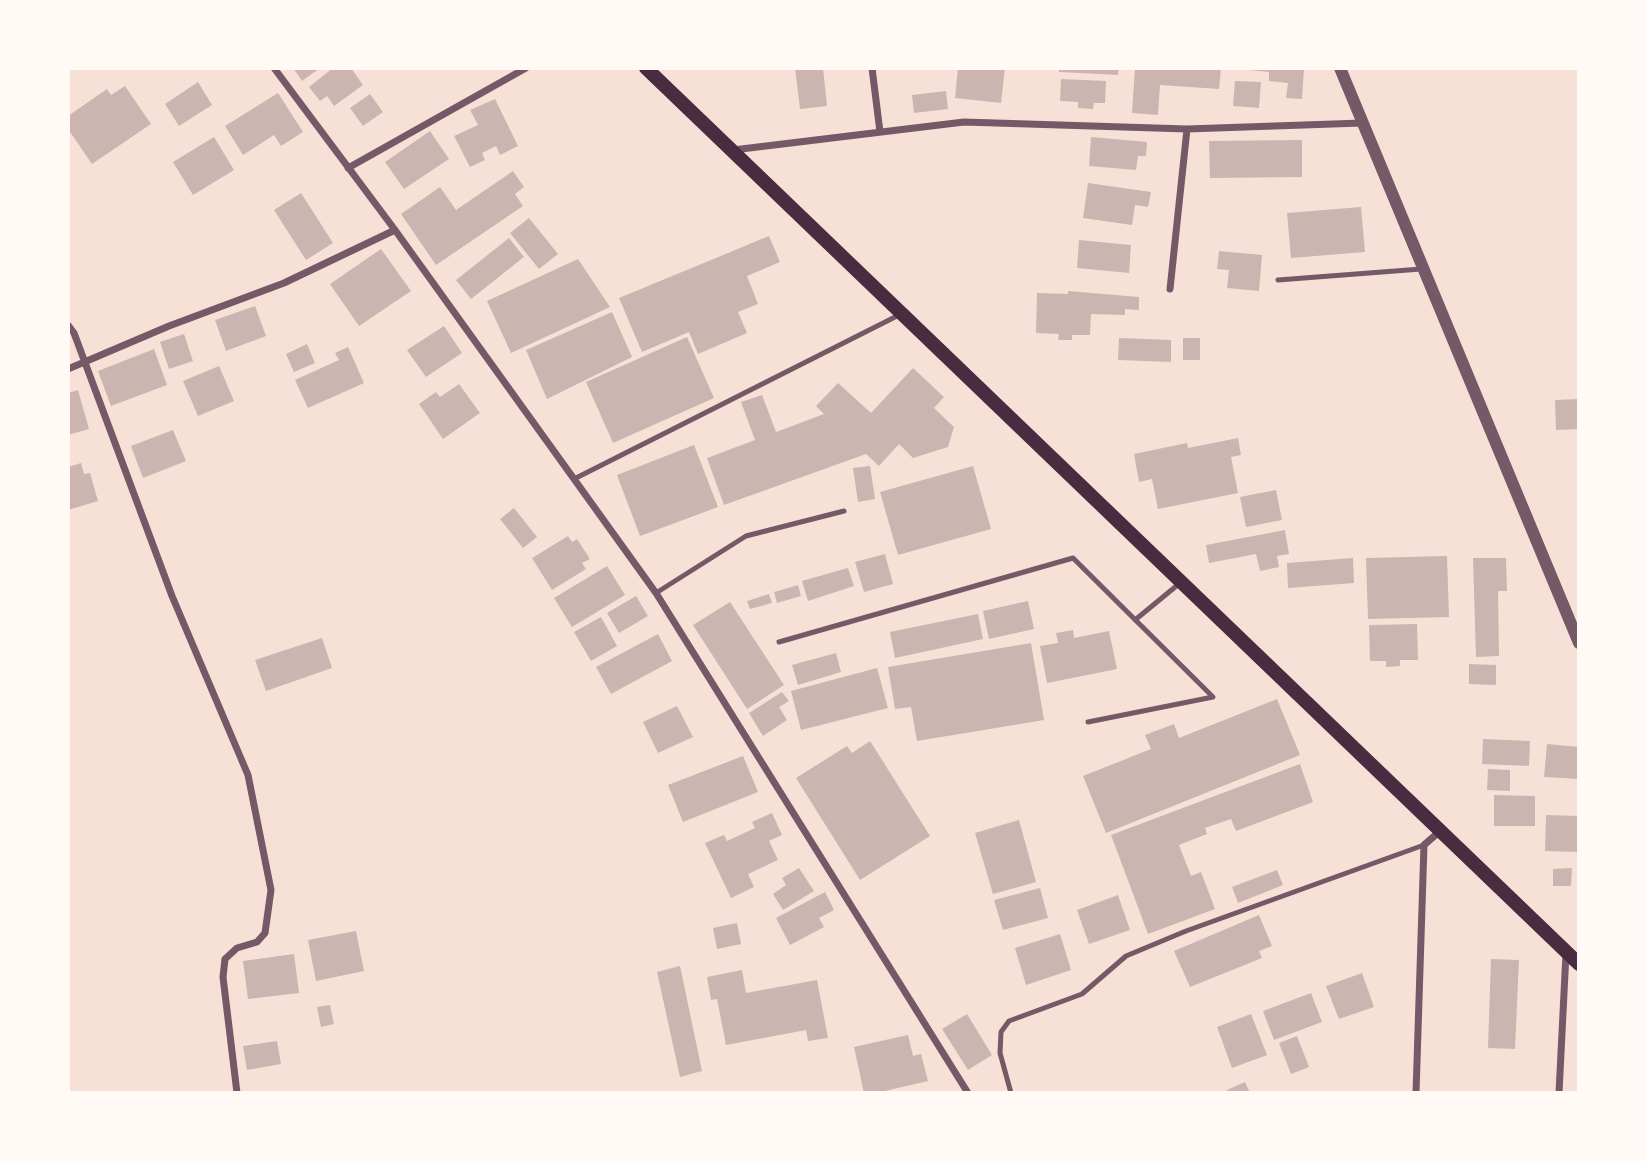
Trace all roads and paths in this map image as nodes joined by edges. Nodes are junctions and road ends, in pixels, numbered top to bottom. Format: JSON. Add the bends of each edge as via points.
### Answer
{"nodes":[{"id":1,"x":274,"y":68,"type":"edge"},
{"id":2,"x":526,"y":68,"type":"edge"},
{"id":3,"x":646,"y":68,"type":"edge"},
{"id":4,"x":872,"y":68,"type":"edge"},
{"id":5,"x":1340,"y":68,"type":"edge"},
{"id":6,"x":1362,"y":123,"type":"junction"},
{"id":7,"x":1187,"y":129,"type":"junction"},
{"id":8,"x":880,"y":132,"type":"junction"},
{"id":9,"x":732,"y":150,"type":"junction"},
{"id":10,"x":348,"y":168,"type":"junction"},
{"id":11,"x":395,"y":230,"type":"junction"},
{"id":12,"x":1423,"y":269,"type":"junction"},
{"id":13,"x":1278,"y":280,"type":"dead end"},
{"id":14,"x":1170,"y":289,"type":"dead end"},
{"id":15,"x":901,"y":314,"type":"junction"},
{"id":16,"x":68,"y":325,"type":"edge"},
{"id":17,"x":85,"y":362,"type":"junction"},
{"id":18,"x":68,"y":369,"type":"edge"},
{"id":19,"x":574,"y":479,"type":"junction"},
{"id":20,"x":844,"y":511,"type":"dead end"},
{"id":21,"x":1180,"y":583,"type":"junction"},
{"id":22,"x":656,"y":593,"type":"junction"},
{"id":23,"x":1135,"y":620,"type":"junction"},
{"id":24,"x":779,"y":642,"type":"dead end"},
{"id":25,"x":1579,"y":643,"type":"edge"},
{"id":26,"x":1088,"y":722,"type":"dead end"},
{"id":27,"x":1439,"y":832,"type":"junction"},
{"id":28,"x":1424,"y":845,"type":"junction"},
{"id":29,"x":1566,"y":952,"type":"junction"},
{"id":30,"x":1579,"y":964,"type":"edge"},
{"id":31,"x":237,"y":1093,"type":"edge"},
{"id":32,"x":968,"y":1093,"type":"edge"},
{"id":33,"x":1011,"y":1093,"type":"edge"},
{"id":34,"x":1416,"y":1093,"type":"edge"},
{"id":35,"x":1559,"y":1093,"type":"edge"}],
"edges":[{"from":1,"to":10,"type":"street"},
{"from":2,"to":10,"type":"street"},
{"from":3,"to":9,"type":"main road"},
{"from":4,"to":8,"type":"street"},
{"from":5,"to":6,"type":"street"},
{"from":6,"to":7,"type":"street"},
{"from":6,"to":12,"type":"street"},
{"from":7,"to":8,"type":"street","via":[[964,122]]},
{"from":7,"to":14,"type":"street"},
{"from":8,"to":9,"type":"street"},
{"from":9,"to":15,"type":"main road"},
{"from":10,"to":11,"type":"street"},
{"from":11,"to":17,"type":"street","via":[[284,283]]},
{"from":11,"to":19,"type":"street"},
{"from":12,"to":13,"type":"lane"},
{"from":12,"to":25,"type":"street"},
{"from":15,"to":19,"type":"lane"},
{"from":15,"to":21,"type":"main road"},
{"from":16,"to":17,"type":"street"},
{"from":17,"to":18,"type":"street"},
{"from":17,"to":31,"type":"street","via":[[172,596],[248,775],[271,890],[265,933],[225,959],[223,977]]},
{"from":19,"to":22,"type":"street"},
{"from":20,"to":22,"type":"lane","via":[[746,536]]},
{"from":21,"to":23,"type":"lane"},
{"from":21,"to":27,"type":"main road"},
{"from":22,"to":32,"type":"street"},
{"from":23,"to":24,"type":"lane","via":[[1073,558]]},
{"from":23,"to":26,"type":"lane","via":[[1213,696]]},
{"from":27,"to":28,"type":"street"},
{"from":27,"to":29,"type":"main road"},
{"from":28,"to":33,"type":"lane","via":[[1186,930],[1126,956],[1082,994],[1009,1020],[1001,1032],[1000,1053]]},
{"from":28,"to":34,"type":"street"},
{"from":29,"to":30,"type":"main road"},
{"from":29,"to":35,"type":"street"}]}
